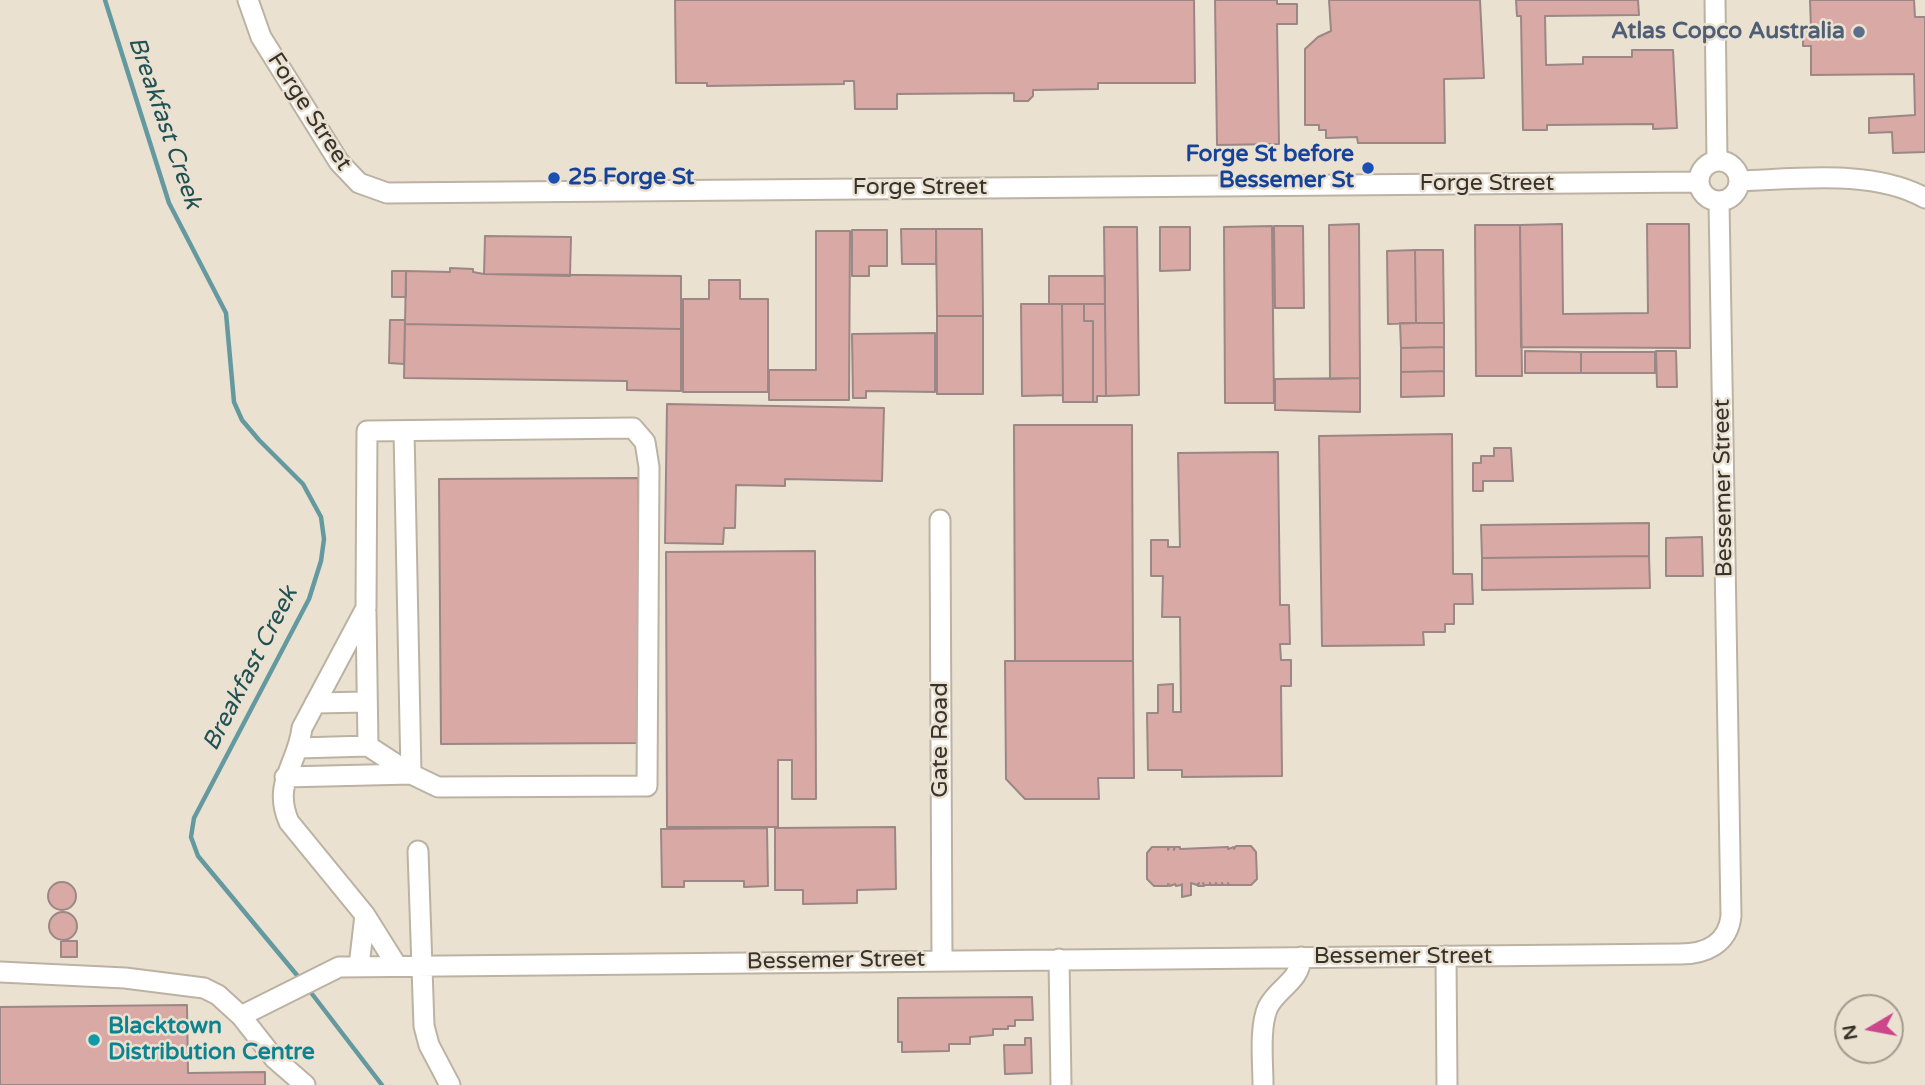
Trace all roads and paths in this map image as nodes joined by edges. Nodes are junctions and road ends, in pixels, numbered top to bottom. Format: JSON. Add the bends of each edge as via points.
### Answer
{"nodes":[{"id":1,"x":248,"y":0,"type":"edge"},
{"id":2,"x":1715,"y":0,"type":"edge"},
{"id":3,"x":1717,"y":161,"type":"junction"},
{"id":4,"x":1740,"y":181,"type":"junction"},
{"id":5,"x":1699,"y":182,"type":"junction"},
{"id":6,"x":1925,"y":198,"type":"edge"},
{"id":7,"x":1719,"y":201,"type":"junction"},
{"id":8,"x":404,"y":430,"type":"junction"},
{"id":9,"x":940,"y":520,"type":"dead end"},
{"id":10,"x":366,"y":608,"type":"junction"},
{"id":11,"x":367,"y":702,"type":"junction"},
{"id":12,"x":316,"y":703,"type":"junction"},
{"id":13,"x":368,"y":746,"type":"junction"},
{"id":14,"x":299,"y":748,"type":"junction"},
{"id":15,"x":411,"y":774,"type":"junction"},
{"id":16,"x":285,"y":777,"type":"junction"},
{"id":17,"x":418,"y":851,"type":"dead end"},
{"id":18,"x":365,"y":915,"type":"junction"},
{"id":19,"x":1446,"y":956,"type":"junction"},
{"id":20,"x":1301,"y":957,"type":"junction"},
{"id":21,"x":1059,"y":959,"type":"junction"},
{"id":22,"x":942,"y":960,"type":"junction"},
{"id":23,"x":349,"y":966,"type":"junction"},
{"id":24,"x":397,"y":966,"type":"junction"},
{"id":25,"x":421,"y":966,"type":"junction"},
{"id":26,"x":0,"y":972,"type":"edge"},
{"id":27,"x":241,"y":1016,"type":"junction"},
{"id":28,"x":304,"y":1085,"type":"edge"},
{"id":29,"x":450,"y":1085,"type":"edge"},
{"id":30,"x":1060,"y":1085,"type":"edge"},
{"id":31,"x":1263,"y":1085,"type":"edge"},
{"id":32,"x":1447,"y":1085,"type":"edge"}],
"edges":[{"from":1,"to":5,"type":"street","name":"Forge Street","via":[[261,37],[339,162],[359,183],[387,193]]},
{"from":2,"to":3,"type":"street"},
{"from":3,"to":4,"type":"street","via":[[1732,165]]},
{"from":3,"to":5,"type":"street","via":[[1704,167]]},
{"from":4,"to":6,"type":"street","via":[[1866,180],[1902,187]]},
{"from":4,"to":7,"type":"street","via":[[1734,195]]},
{"from":5,"to":7,"type":"street","via":[[1704,195]]},
{"from":7,"to":19,"type":"street","name":"Bessemer Street","via":[[1728,930],[1710,949],[1689,954]]},
{"from":8,"to":10,"type":"street","via":[[367,431]]},
{"from":8,"to":15,"type":"street"},
{"from":8,"to":15,"type":"street","via":[[633,428],[645,442],[649,467],[647,786],[438,787]]},
{"from":9,"to":22,"type":"street","name":"Gate Road"},
{"from":10,"to":11,"type":"street"},
{"from":10,"to":12,"type":"street"},
{"from":11,"to":12,"type":"street"},
{"from":11,"to":13,"type":"street"},
{"from":12,"to":14,"type":"street","via":[[302,728]]},
{"from":13,"to":14,"type":"street"},
{"from":13,"to":15,"type":"street"},
{"from":14,"to":16,"type":"street"},
{"from":15,"to":16,"type":"street"},
{"from":16,"to":18,"type":"street","via":[[283,801],[289,822]]},
{"from":17,"to":25,"type":"street"},
{"from":18,"to":23,"type":"street"},
{"from":18,"to":24,"type":"street"},
{"from":19,"to":20,"type":"street","name":"Bessemer Street"},
{"from":19,"to":32,"type":"street"},
{"from":20,"to":21,"type":"street","name":"Bessemer Street"},
{"from":20,"to":31,"type":"street","via":[[1296,977],[1271,1001],[1265,1017]]},
{"from":21,"to":22,"type":"street","name":"Bessemer Street"},
{"from":21,"to":30,"type":"street"},
{"from":22,"to":25,"type":"street","name":"Bessemer Street"},
{"from":23,"to":24,"type":"street","name":"Bessemer Street"},
{"from":23,"to":27,"type":"street","via":[[318,976]]},
{"from":24,"to":25,"type":"street","name":"Bessemer Street"},
{"from":25,"to":29,"type":"street","via":[[424,1026]]},
{"from":26,"to":27,"type":"street","via":[[125,978],[204,988]]},
{"from":27,"to":28,"type":"street","via":[[274,1058]]}]}
